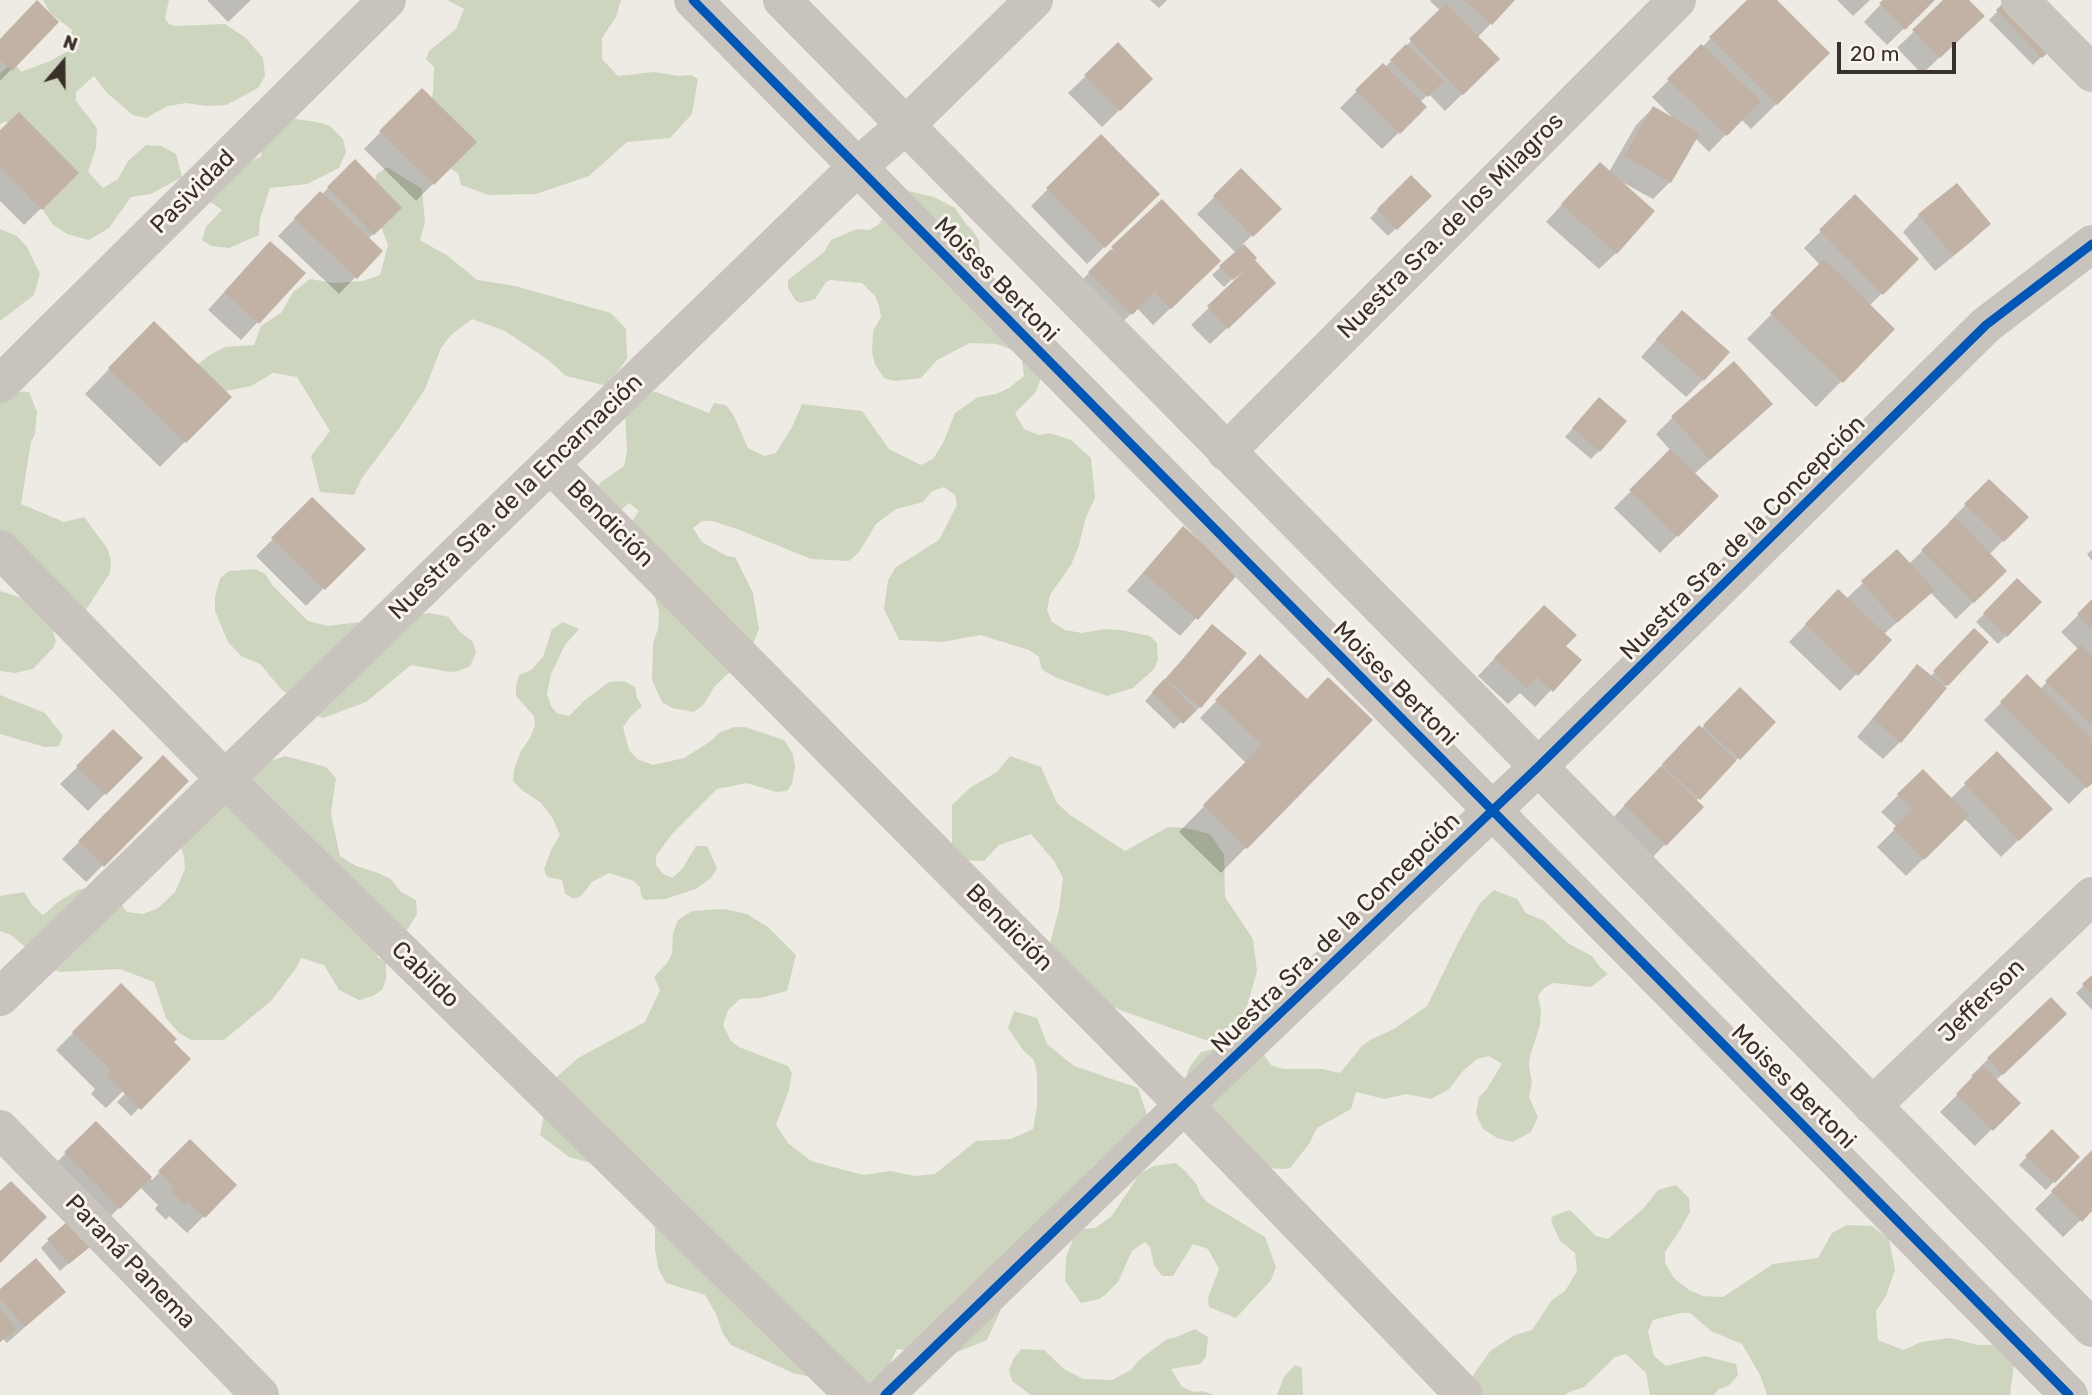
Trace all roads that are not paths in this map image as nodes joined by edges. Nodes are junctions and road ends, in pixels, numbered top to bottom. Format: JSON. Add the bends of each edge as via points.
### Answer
{"nodes":[{"id":1,"x":387,"y":0,"type":"edge"},
{"id":2,"x":693,"y":0,"type":"edge"},
{"id":3,"x":782,"y":0,"type":"edge"},
{"id":4,"x":1034,"y":0,"type":"edge"},
{"id":5,"x":1677,"y":0,"type":"edge"},
{"id":6,"x":2020,"y":0,"type":"edge"},
{"id":7,"x":2092,"y":73,"type":"edge"},
{"id":8,"x":906,"y":125,"type":"junction"},
{"id":9,"x":857,"y":167,"type":"junction"},
{"id":10,"x":2092,"y":244,"type":"edge"},
{"id":11,"x":0,"y":384,"type":"edge"},
{"id":12,"x":1226,"y":452,"type":"junction"},
{"id":13,"x":550,"y":464,"type":"junction"},
{"id":14,"x":0,"y":549,"type":"edge"},
{"id":15,"x":1538,"y":767,"type":"junction"},
{"id":16,"x":225,"y":779,"type":"junction"},
{"id":17,"x":1493,"y":810,"type":"junction"},
{"id":18,"x":2092,"y":896,"type":"edge"},
{"id":19,"x":0,"y":997,"type":"edge"},
{"id":20,"x":1184,"y":1105,"type":"junction"},
{"id":21,"x":1872,"y":1106,"type":"junction"},
{"id":22,"x":0,"y":1129,"type":"edge"},
{"id":23,"x":2092,"y":1328,"type":"edge"},
{"id":24,"x":260,"y":1395,"type":"edge"},
{"id":25,"x":854,"y":1395,"type":"edge"},
{"id":26,"x":885,"y":1395,"type":"edge"},
{"id":27,"x":1464,"y":1395,"type":"edge"},
{"id":28,"x":2068,"y":1395,"type":"edge"}],
"edges":[{"from":1,"to":11,"type":"street","name":"Pasividad"},
{"from":2,"to":9,"type":"street","name":"Moises Bertoni"},
{"from":3,"to":8,"type":"street","name":"Moises Bertoni"},
{"from":4,"to":8,"type":"street","name":"Nuestra Sra. de la Encarnación"},
{"from":5,"to":12,"type":"street","name":"Nuestra Sra. de los Milagros"},
{"from":6,"to":7,"type":"street"},
{"from":8,"to":9,"type":"street","name":"Nuestra Sra. de la Encarnación"},
{"from":8,"to":12,"type":"street","name":"Moises Bertoni"},
{"from":9,"to":13,"type":"street","name":"Nuestra Sra. de la Encarnación"},
{"from":9,"to":17,"type":"street","name":"Moises Bertoni"},
{"from":10,"to":15,"type":"street","name":"Nuestra Sra. de la Concepción","via":[[1986,325]]},
{"from":12,"to":15,"type":"street","name":"Moises Bertoni"},
{"from":13,"to":16,"type":"street","name":"Nuestra Sra. de la Encarnación"},
{"from":13,"to":20,"type":"street","name":"Bendición"},
{"from":14,"to":16,"type":"street","name":"Cabildo"},
{"from":15,"to":17,"type":"street","name":"Nuestra Sra. de la Concepción"},
{"from":15,"to":21,"type":"street","name":"Moises Bertoni"},
{"from":16,"to":19,"type":"street","name":"Nuestra Sra. de la Encarnación"},
{"from":16,"to":25,"type":"street","name":"Cabildo"},
{"from":17,"to":20,"type":"street","name":"Nuestra Sra. de la Concepción"},
{"from":17,"to":28,"type":"street","name":"Moises Bertoni"},
{"from":18,"to":21,"type":"street","name":"Jefferson"},
{"from":20,"to":26,"type":"street","name":"Nuestra Sra. de la Concepción"},
{"from":20,"to":27,"type":"street","name":"Bendición"},
{"from":21,"to":23,"type":"street","name":"Moises Bertoni"},
{"from":22,"to":24,"type":"street","name":"Paraná Panema"}]}
